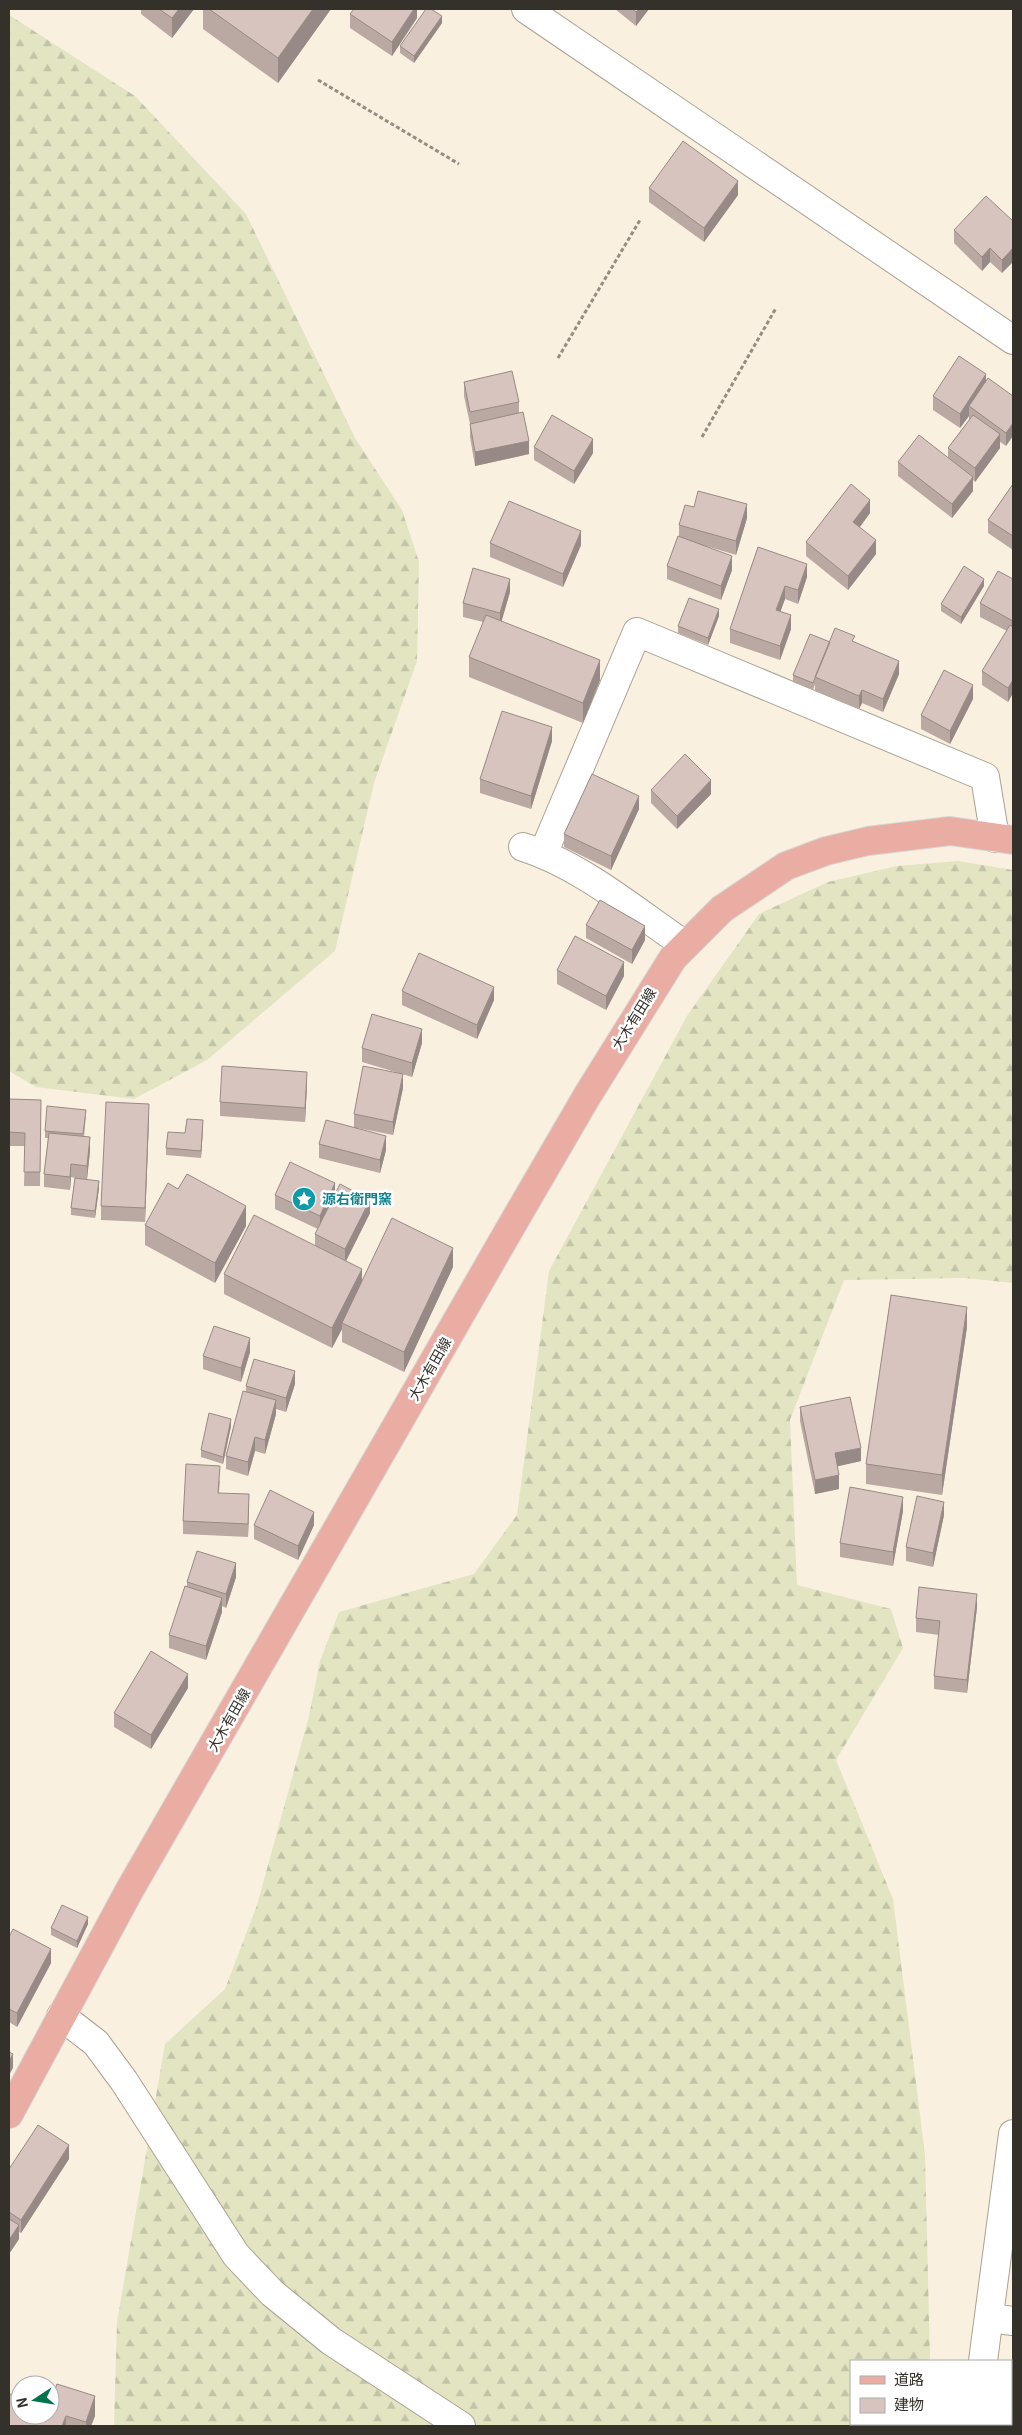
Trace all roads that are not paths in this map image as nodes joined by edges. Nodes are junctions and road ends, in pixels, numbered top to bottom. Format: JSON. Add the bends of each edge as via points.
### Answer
{"nodes":[{"id":1,"x":526,"y":9,"type":"edge"},
{"id":2,"x":1013,"y":340,"type":"edge"},
{"id":3,"x":1004,"y":839,"type":"edge"},
{"id":4,"x":685,"y":946,"type":"junction"},
{"id":5,"x":62,"y":2016,"type":"junction"},
{"id":6,"x":9,"y":2114,"type":"edge"},
{"id":7,"x":1013,"y":2134,"type":"edge"},
{"id":8,"x":1001,"y":2319,"type":"edge"},
{"id":9,"x":983,"y":2360,"type":"edge"},
{"id":10,"x":460,"y":2426,"type":"edge"}],
"edges":[{"from":1,"to":2,"type":"street"},
{"from":3,"to":4,"type":"main road","name":"大木有田線","via":[[950,831],[868,841],[826,851],[786,866],[722,908]]},
{"from":3,"to":4,"type":"street","via":[[986,777],[637,632],[533,851],[584,876]]},
{"from":4,"to":5,"type":"main road","name":"大木有田線","via":[[673,958],[582,1104],[130,1891]]},
{"from":5,"to":6,"type":"main road","name":"大木有田線"},
{"from":5,"to":10,"type":"street","via":[[96,2043],[236,2255],[272,2293],[331,2341]]},
{"from":7,"to":8,"type":"street"},
{"from":8,"to":9,"type":"street"}]}
